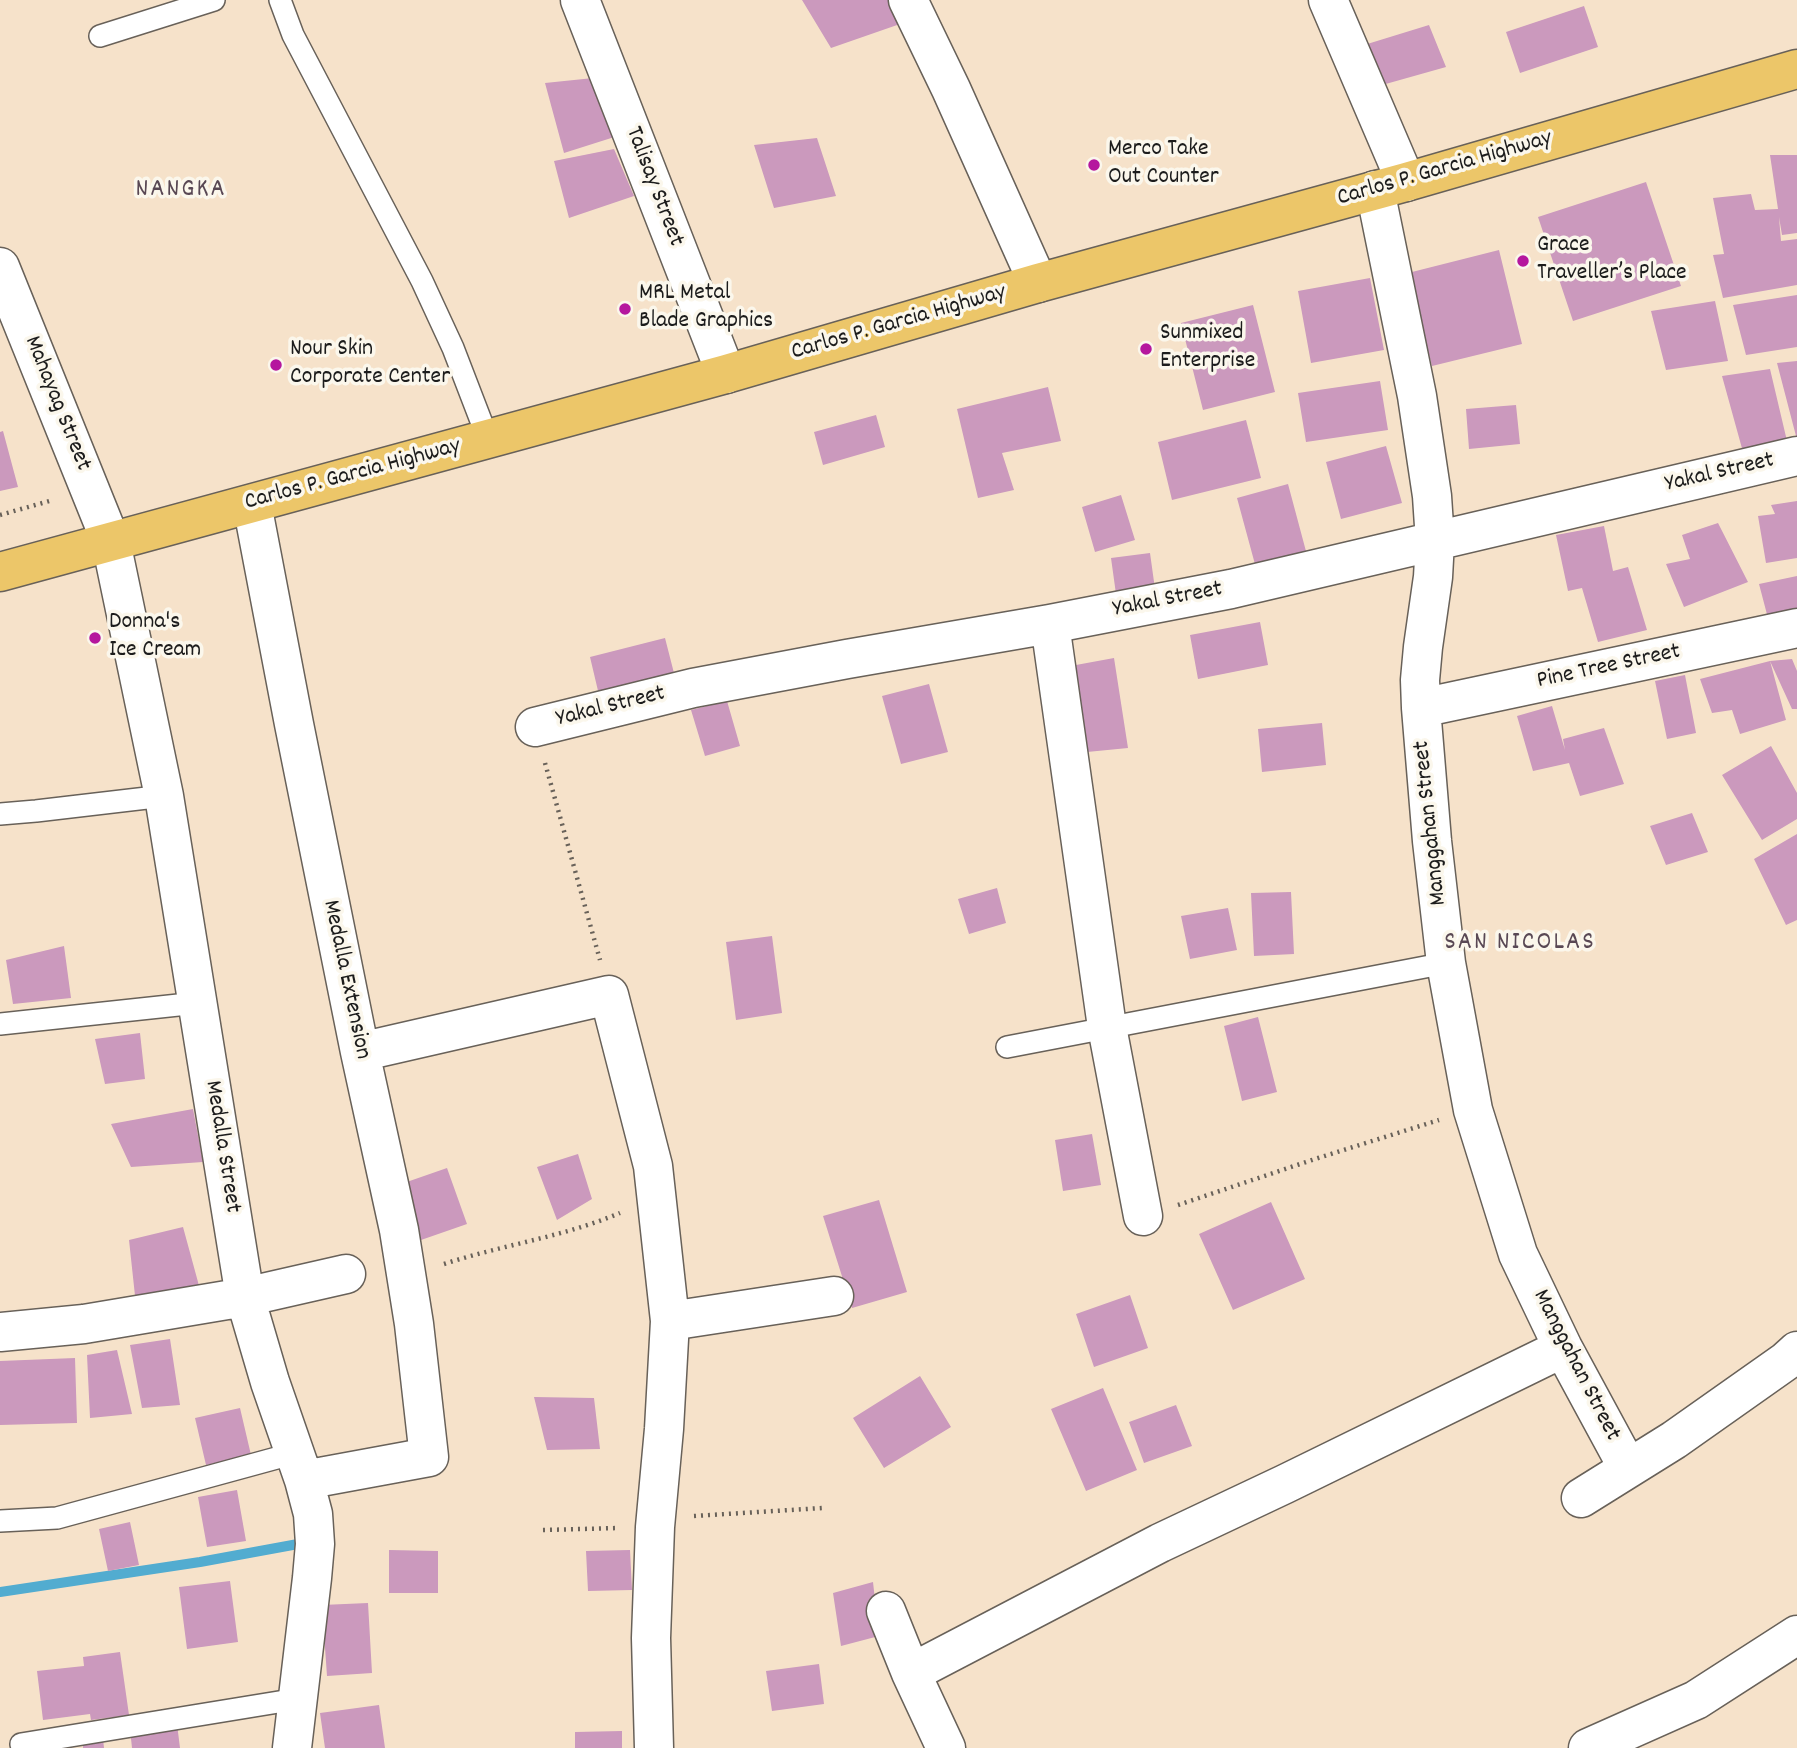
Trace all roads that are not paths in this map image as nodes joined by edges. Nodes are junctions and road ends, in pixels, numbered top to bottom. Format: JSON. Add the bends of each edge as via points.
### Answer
{"nodes":[{"id":1,"x":214,"y":0,"type":"edge"},
{"id":2,"x":280,"y":0,"type":"edge"},
{"id":3,"x":580,"y":0,"type":"edge"},
{"id":4,"x":908,"y":0,"type":"edge"},
{"id":5,"x":1328,"y":0,"type":"edge"},
{"id":6,"x":100,"y":36,"type":"dead end"},
{"id":7,"x":1797,"y":69,"type":"edge"},
{"id":8,"x":1391,"y":186,"type":"junction"},
{"id":9,"x":0,"y":267,"type":"edge"},
{"id":10,"x":1038,"y":283,"type":"junction"},
{"id":11,"x":726,"y":374,"type":"junction"},
{"id":12,"x":488,"y":439,"type":"junction"},
{"id":13,"x":1797,"y":456,"type":"edge"},
{"id":14,"x":252,"y":504,"type":"junction"},
{"id":15,"x":1435,"y":541,"type":"junction"},
{"id":16,"x":111,"y":542,"type":"junction"},
{"id":17,"x":0,"y":572,"type":"edge"},
{"id":18,"x":1050,"y":624,"type":"junction"},
{"id":19,"x":1797,"y":628,"type":"edge"},
{"id":20,"x":1421,"y":708,"type":"junction"},
{"id":21,"x":535,"y":727,"type":"road end"},
{"id":22,"x":164,"y":796,"type":"junction"},
{"id":23,"x":0,"y":814,"type":"edge"},
{"id":24,"x":1446,"y":963,"type":"junction"},
{"id":25,"x":197,"y":1003,"type":"junction"},
{"id":26,"x":0,"y":1024,"type":"edge"},
{"id":27,"x":1107,"y":1027,"type":"junction"},
{"id":28,"x":1007,"y":1047,"type":"dead end"},
{"id":29,"x":360,"y":1052,"type":"junction"},
{"id":30,"x":1143,"y":1216,"type":"road end"},
{"id":31,"x":346,"y":1274,"type":"dead end"},
{"id":32,"x":834,"y":1296,"type":"dead end"},
{"id":33,"x":245,"y":1297,"type":"junction"},
{"id":34,"x":670,"y":1321,"type":"junction"},
{"id":35,"x":0,"y":1332,"type":"edge"},
{"id":36,"x":1563,"y":1348,"type":"junction"},
{"id":37,"x":1797,"y":1351,"type":"edge"},
{"id":38,"x":300,"y":1467,"type":"junction"},
{"id":39,"x":1628,"y":1468,"type":"junction"},
{"id":40,"x":1581,"y":1498,"type":"dead end"},
{"id":41,"x":0,"y":1521,"type":"edge"},
{"id":42,"x":886,"y":1611,"type":"dead end"},
{"id":43,"x":1797,"y":1635,"type":"edge"},
{"id":44,"x":911,"y":1673,"type":"junction"},
{"id":45,"x":297,"y":1699,"type":"junction"},
{"id":46,"x":21,"y":1744,"type":"dead end"},
{"id":47,"x":292,"y":1748,"type":"edge"},
{"id":48,"x":654,"y":1748,"type":"edge"},
{"id":49,"x":946,"y":1748,"type":"edge"},
{"id":50,"x":1588,"y":1748,"type":"edge"}],
"edges":[{"from":1,"to":6,"type":"lane"},
{"from":2,"to":12,"type":"lane","via":[[293,35],[427,292]]},
{"from":3,"to":11,"type":"street","name":"Talisay Street"},
{"from":4,"to":10,"type":"street"},
{"from":5,"to":8,"type":"street","name":"Manggahan Street"},
{"from":7,"to":8,"type":"highway","name":"Carlos P. Garcia Highway"},
{"from":8,"to":10,"type":"highway","name":"Carlos P. Garcia Highway"},
{"from":8,"to":15,"type":"street","name":"Manggahan Street"},
{"from":9,"to":16,"type":"street","name":"Mahayag Street"},
{"from":10,"to":11,"type":"highway","name":"Carlos P. Garcia Highway"},
{"from":11,"to":12,"type":"highway","name":"Carlos P. Garcia Highway"},
{"from":12,"to":14,"type":"highway","name":"Carlos P. Garcia Highway"},
{"from":13,"to":15,"type":"street","name":"Yakal Street"},
{"from":14,"to":16,"type":"highway","name":"Carlos P. Garcia Highway"},
{"from":14,"to":29,"type":"street","name":"Medalla Extension"},
{"from":15,"to":18,"type":"street","name":"Yakal Street","via":[[1231,589]]},
{"from":15,"to":20,"type":"street","name":"Manggahan Street"},
{"from":16,"to":17,"type":"highway","name":"Carlos P. Garcia Highway"},
{"from":16,"to":22,"type":"street","name":"Medalla Street"},
{"from":18,"to":21,"type":"street","name":"Yakal Street","via":[[693,688]]},
{"from":18,"to":27,"type":"street"},
{"from":19,"to":20,"type":"street","name":"Pine Tree Street"},
{"from":20,"to":24,"type":"street","name":"Manggahan Street"},
{"from":22,"to":23,"type":"lane"},
{"from":22,"to":25,"type":"street","name":"Medalla Street"},
{"from":24,"to":27,"type":"lane"},
{"from":24,"to":36,"type":"street","name":"Manggahan Street","via":[[1473,1110],[1518,1254]]},
{"from":25,"to":26,"type":"lane"},
{"from":25,"to":33,"type":"street","name":"Medalla Street"},
{"from":27,"to":28,"type":"lane"},
{"from":27,"to":30,"type":"street"},
{"from":29,"to":34,"type":"street","via":[[609,995],[653,1166]]},
{"from":29,"to":38,"type":"street","name":"Medalla Extension","via":[[399,1230],[429,1457]]},
{"from":31,"to":33,"type":"street"},
{"from":32,"to":34,"type":"street"},
{"from":33,"to":35,"type":"street","via":[[83,1324]]},
{"from":33,"to":38,"type":"street","name":"Medalla Street"},
{"from":34,"to":48,"type":"street","via":[[651,1638]]},
{"from":36,"to":39,"type":"street","name":"Manggahan Street"},
{"from":36,"to":44,"type":"street","via":[[1160,1543]]},
{"from":37,"to":39,"type":"street"},
{"from":38,"to":41,"type":"lane","via":[[57,1518]]},
{"from":38,"to":45,"type":"street","name":"Medalla Street","via":[[313,1514],[315,1544]]},
{"from":39,"to":40,"type":"street"},
{"from":42,"to":44,"type":"street"},
{"from":43,"to":50,"type":"street","via":[[1696,1700]]},
{"from":44,"to":49,"type":"street"},
{"from":45,"to":46,"type":"lane"},
{"from":45,"to":47,"type":"street","name":"Medalla Street"}]}
